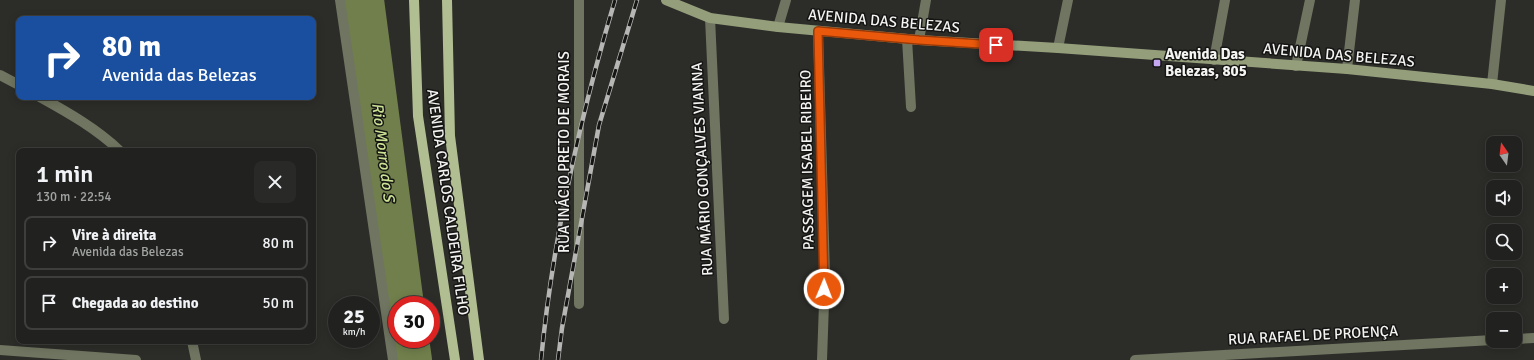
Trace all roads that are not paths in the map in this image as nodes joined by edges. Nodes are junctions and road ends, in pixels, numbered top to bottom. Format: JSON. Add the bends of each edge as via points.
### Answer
{"nodes":[{"id":1,"x":340,"y":0,"type":"edge"},
{"id":2,"x":414,"y":0,"type":"edge"},
{"id":3,"x":447,"y":0,"type":"edge"},
{"id":4,"x":579,"y":0,"type":"edge"},
{"id":5,"x":666,"y":0,"type":"edge"},
{"id":6,"x":786,"y":0,"type":"edge"},
{"id":7,"x":926,"y":0,"type":"edge"},
{"id":8,"x":1068,"y":0,"type":"edge"},
{"id":9,"x":1225,"y":0,"type":"edge"},
{"id":10,"x":1310,"y":0,"type":"edge"},
{"id":11,"x":1355,"y":0,"type":"edge"},
{"id":12,"x":1501,"y":0,"type":"edge"},
{"id":13,"x":710,"y":18,"type":"junction"},
{"id":14,"x":778,"y":27,"type":"junction"},
{"id":15,"x":818,"y":31,"type":"junction"},
{"id":16,"x":907,"y":39,"type":"junction"},
{"id":17,"x":919,"y":40,"type":"junction"},
{"id":18,"x":1058,"y":48,"type":"junction"},
{"id":19,"x":1214,"y":60,"type":"junction"},
{"id":20,"x":1296,"y":66,"type":"junction"},
{"id":21,"x":1347,"y":69,"type":"junction"},
{"id":22,"x":0,"y":74,"type":"edge"},
{"id":23,"x":16,"y":83,"type":"edge"},
{"id":24,"x":1492,"y":84,"type":"junction"},
{"id":25,"x":1534,"y":91,"type":"edge"},
{"id":26,"x":46,"y":100,"type":"edge"},
{"id":27,"x":911,"y":107,"type":"dead end"},
{"id":28,"x":117,"y":148,"type":"edge"},
{"id":29,"x":579,"y":304,"type":"dead end"},
{"id":30,"x":724,"y":319,"type":"dead end"},
{"id":31,"x":1534,"y":338,"type":"edge"},
{"id":32,"x":1522,"y":339,"type":"edge"},
{"id":33,"x":1486,"y":340,"type":"edge"},
{"id":34,"x":193,"y":344,"type":"edge"},
{"id":35,"x":0,"y":350,"type":"edge"},
{"id":36,"x":136,"y":360,"type":"edge"},
{"id":37,"x":196,"y":360,"type":"edge"},
{"id":38,"x":393,"y":360,"type":"edge"},
{"id":39,"x":455,"y":360,"type":"edge"},
{"id":40,"x":478,"y":360,"type":"edge"},
{"id":41,"x":822,"y":360,"type":"edge"},
{"id":42,"x":1135,"y":360,"type":"edge"}],
"edges":[{"from":1,"to":38,"type":"street"},
{"from":2,"to":39,"type":"main road","name":"AVENIDA CARLOS CALDEIRA FILHO","via":[[418,116]]},
{"from":3,"to":40,"type":"main road","name":"AVENIDA CARLOS CALDEIRA FILHO","via":[[450,136]]},
{"from":4,"to":29,"type":"street","name":"RUA INÁCIO PRETO DE MORAIS"},
{"from":5,"to":13,"type":"street","name":"AVENIDA DAS BELEZAS"},
{"from":6,"to":14,"type":"street"},
{"from":7,"to":17,"type":"street"},
{"from":8,"to":18,"type":"street"},
{"from":9,"to":19,"type":"street"},
{"from":10,"to":20,"type":"street"},
{"from":11,"to":21,"type":"street"},
{"from":12,"to":24,"type":"street"},
{"from":13,"to":14,"type":"street","name":"AVENIDA DAS BELEZAS"},
{"from":13,"to":30,"type":"street","name":"RUA MÁRIO GONÇALVES VIANNA"},
{"from":14,"to":15,"type":"street","name":"AVENIDA DAS BELEZAS"},
{"from":15,"to":16,"type":"street","name":"AVENIDA DAS BELEZAS"},
{"from":15,"to":41,"type":"street","name":"PASSAGEM ISABEL RIBEIRO","via":[[825,274]]},
{"from":16,"to":17,"type":"street","name":"AVENIDA DAS BELEZAS"},
{"from":16,"to":27,"type":"street"},
{"from":17,"to":18,"type":"street","name":"AVENIDA DAS BELEZAS"},
{"from":18,"to":19,"type":"street","name":"AVENIDA DAS BELEZAS"},
{"from":19,"to":20,"type":"street","name":"AVENIDA DAS BELEZAS"},
{"from":20,"to":21,"type":"street","name":"AVENIDA DAS BELEZAS"},
{"from":21,"to":24,"type":"street","name":"AVENIDA DAS BELEZAS"},
{"from":22,"to":23,"type":"street"},
{"from":24,"to":25,"type":"street","name":"AVENIDA DAS BELEZAS"},
{"from":26,"to":28,"type":"street","via":[[73,115]]},
{"from":31,"to":32,"type":"street"},
{"from":33,"to":42,"type":"street","name":"RUA RAFAEL DE PROENÇA"},
{"from":34,"to":37,"type":"street"},
{"from":35,"to":36,"type":"street"}]}
